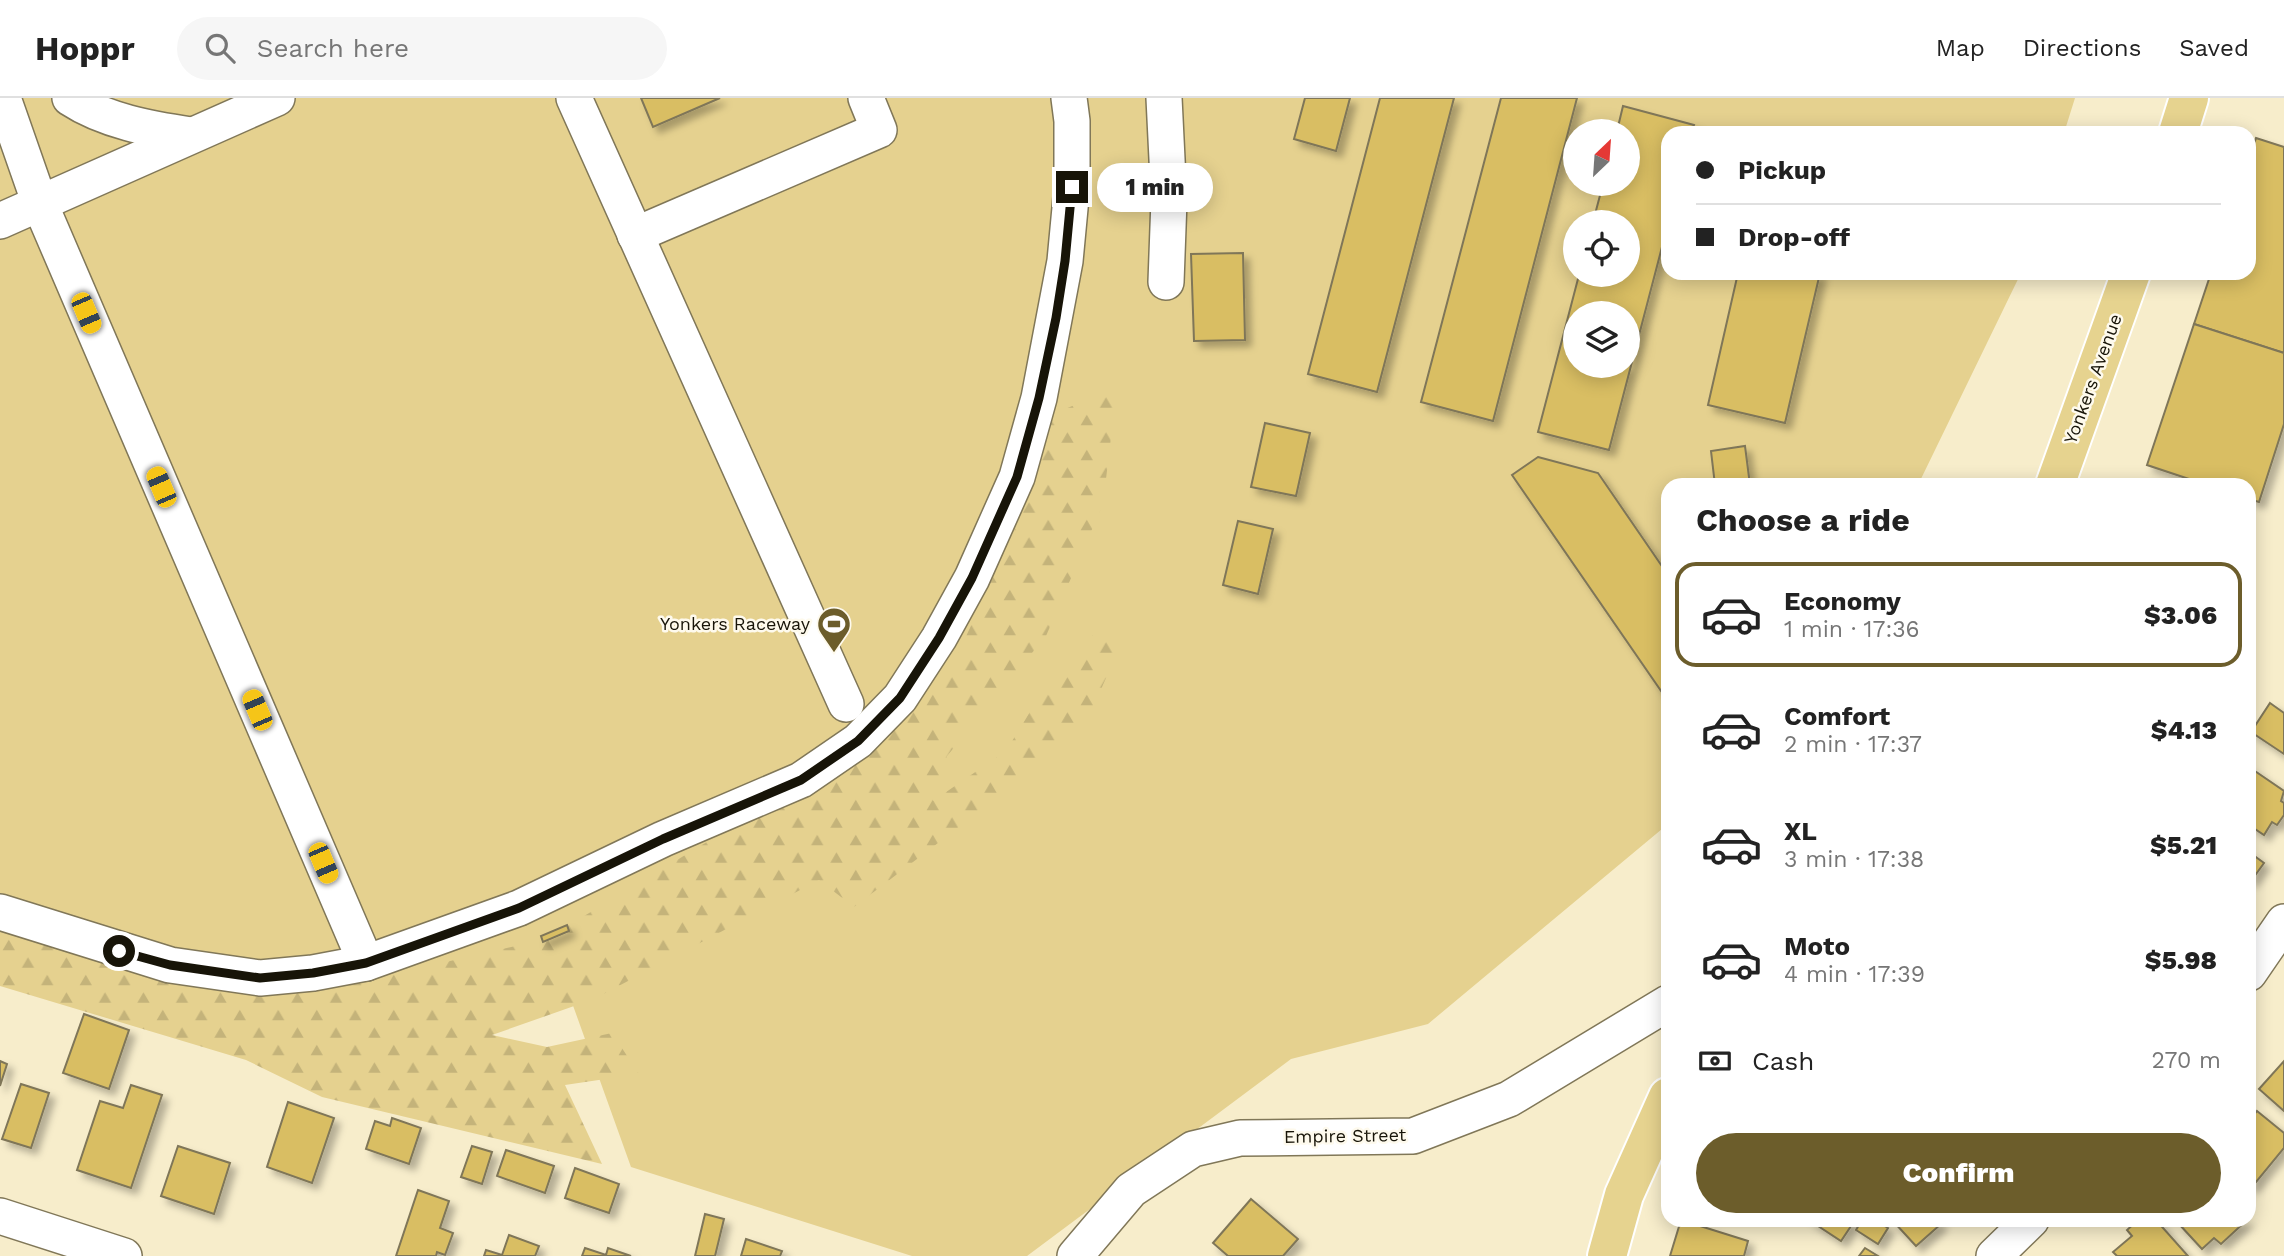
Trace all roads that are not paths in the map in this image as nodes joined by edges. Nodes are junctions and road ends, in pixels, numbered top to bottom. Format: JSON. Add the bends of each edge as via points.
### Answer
{"nodes":[{"id":1,"x":3,"y":98,"type":"edge"},
{"id":2,"x":70,"y":98,"type":"edge"},
{"id":3,"x":277,"y":98,"type":"edge"},
{"id":4,"x":574,"y":98,"type":"edge"},
{"id":5,"x":866,"y":98,"type":"edge"},
{"id":6,"x":1069,"y":98,"type":"edge"},
{"id":7,"x":1164,"y":98,"type":"edge"},
{"id":8,"x":2189,"y":98,"type":"edge"},
{"id":9,"x":2180,"y":126,"type":"edge"},
{"id":10,"x":191,"y":135,"type":"junction"},
{"id":11,"x":40,"y":204,"type":"junction"},
{"id":12,"x":0,"y":221,"type":"edge"},
{"id":13,"x":635,"y":235,"type":"junction"},
{"id":14,"x":2128,"y":280,"type":"edge"},
{"id":15,"x":1166,"y":282,"type":"dead end"},
{"id":16,"x":2058,"y":478,"type":"edge"},
{"id":17,"x":846,"y":704,"type":"dead end"},
{"id":18,"x":0,"y":912,"type":"edge"},
{"id":19,"x":2284,"y":922,"type":"edge"},
{"id":20,"x":366,"y":963,"type":"junction"},
{"id":21,"x":2256,"y":963,"type":"edge"},
{"id":22,"x":1661,"y":1007,"type":"edge"},
{"id":23,"x":1661,"y":1113,"type":"edge"},
{"id":24,"x":0,"y":1216,"type":"edge"},
{"id":25,"x":2024,"y":1227,"type":"edge"},
{"id":26,"x":124,"y":1256,"type":"edge"},
{"id":27,"x":1075,"y":1256,"type":"edge"},
{"id":28,"x":1607,"y":1256,"type":"edge"},
{"id":29,"x":1994,"y":1256,"type":"edge"}],
"edges":[{"from":1,"to":11,"type":"street"},
{"from":2,"to":10,"type":"street","via":[[85,108],[149,129]]},
{"from":3,"to":10,"type":"street"},
{"from":4,"to":13,"type":"street"},
{"from":5,"to":13,"type":"street","via":[[878,130]]},
{"from":6,"to":20,"type":"street","via":[[1072,187],[1065,261],[1039,398],[1017,477],[972,578],[900,698],[858,741],[801,780],[519,908]]},
{"from":7,"to":15,"type":"street","via":[[1169,200]]},
{"from":8,"to":9,"type":"main road"},
{"from":10,"to":11,"type":"street"},
{"from":11,"to":12,"type":"street"},
{"from":11,"to":20,"type":"street"},
{"from":13,"to":17,"type":"street"},
{"from":14,"to":16,"type":"main road","name":"Yonkers Avenue"},
{"from":18,"to":20,"type":"street","via":[[170,965],[260,978]]},
{"from":19,"to":21,"type":"street"},
{"from":22,"to":27,"type":"street","name":"Empire Street","via":[[1509,1099],[1413,1136],[1240,1138],[1193,1149],[1131,1189]]},
{"from":23,"to":28,"type":"main road","via":[[1624,1195]]},
{"from":24,"to":26,"type":"street"},
{"from":25,"to":29,"type":"street"}]}
